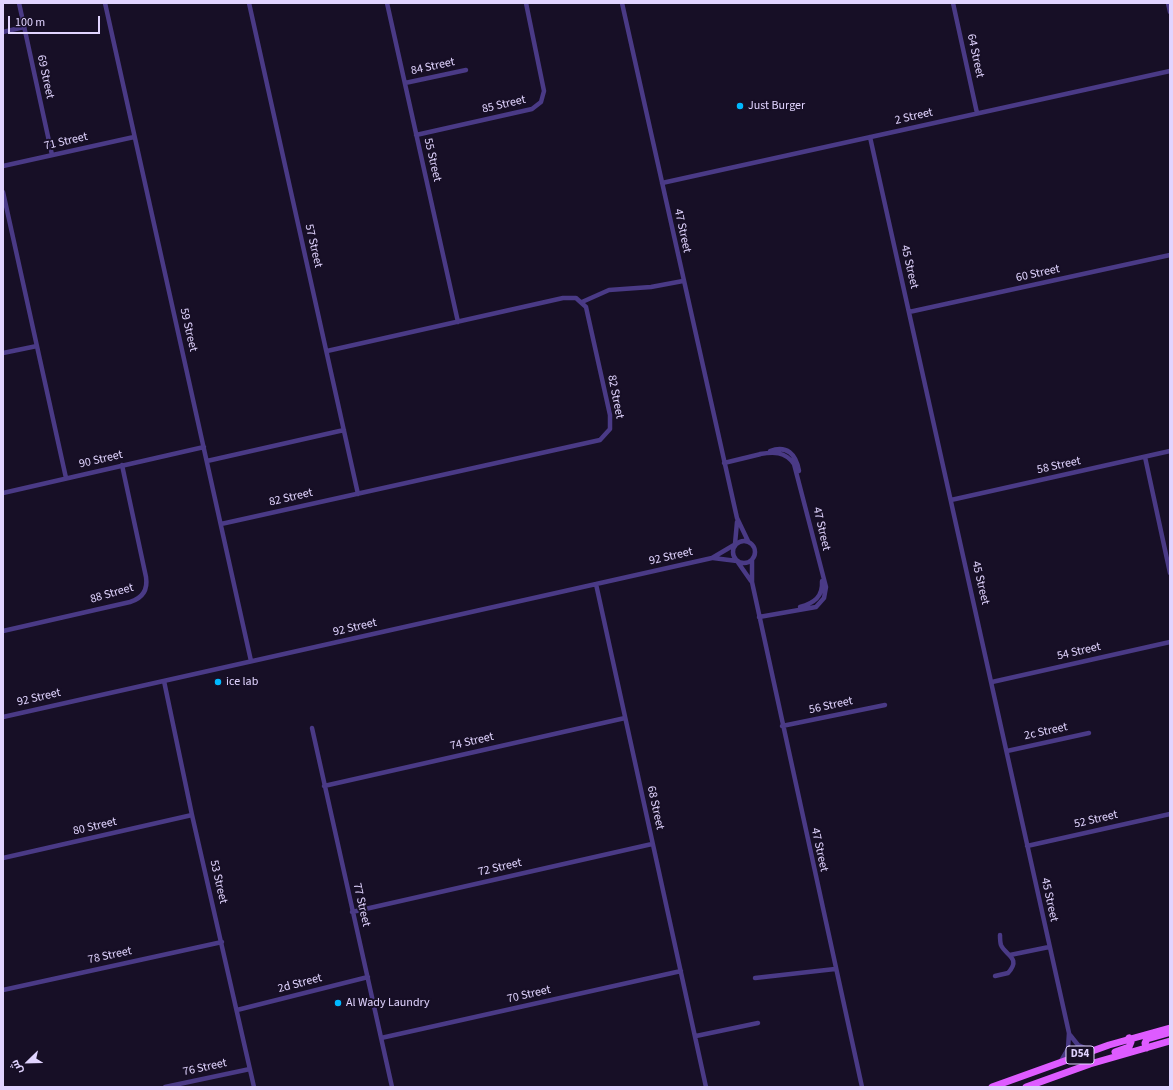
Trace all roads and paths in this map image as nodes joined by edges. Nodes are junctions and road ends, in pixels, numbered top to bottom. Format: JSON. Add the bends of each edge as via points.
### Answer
{"nodes":[{"id":1,"x":19,"y":3,"type":"edge"},
{"id":2,"x":105,"y":3,"type":"edge"},
{"id":3,"x":249,"y":3,"type":"edge"},
{"id":4,"x":387,"y":3,"type":"edge"},
{"id":5,"x":526,"y":3,"type":"edge"},
{"id":6,"x":622,"y":3,"type":"edge"},
{"id":7,"x":953,"y":3,"type":"edge"},
{"id":8,"x":1168,"y":3,"type":"edge"},
{"id":9,"x":1170,"y":12,"type":"edge"},
{"id":10,"x":24,"y":27,"type":"junction"},
{"id":11,"x":3,"y":32,"type":"edge"},
{"id":12,"x":466,"y":70,"type":"dead end"},
{"id":13,"x":1170,"y":71,"type":"edge"},
{"id":14,"x":405,"y":83,"type":"junction"},
{"id":15,"x":977,"y":114,"type":"junction"},
{"id":16,"x":416,"y":136,"type":"junction"},
{"id":17,"x":134,"y":137,"type":"junction"},
{"id":18,"x":870,"y":137,"type":"junction"},
{"id":19,"x":52,"y":155,"type":"junction"},
{"id":20,"x":3,"y":166,"type":"edge"},
{"id":21,"x":662,"y":183,"type":"junction"},
{"id":22,"x":3,"y":192,"type":"edge"},
{"id":23,"x":1170,"y":255,"type":"edge"},
{"id":24,"x":683,"y":281,"type":"junction"},
{"id":25,"x":582,"y":302,"type":"junction"},
{"id":26,"x":909,"y":312,"type":"junction"},
{"id":27,"x":458,"y":322,"type":"junction"},
{"id":28,"x":37,"y":346,"type":"junction"},
{"id":29,"x":327,"y":351,"type":"junction"},
{"id":30,"x":3,"y":353,"type":"edge"},
{"id":31,"x":344,"y":430,"type":"junction"},
{"id":32,"x":204,"y":447,"type":"junction"},
{"id":33,"x":1170,"y":451,"type":"edge"},
{"id":34,"x":1145,"y":457,"type":"junction"},
{"id":35,"x":207,"y":461,"type":"junction"},
{"id":36,"x":724,"y":463,"type":"junction"},
{"id":37,"x":122,"y":466,"type":"junction"},
{"id":38,"x":66,"y":478,"type":"junction"},
{"id":39,"x":3,"y":492,"type":"edge"},
{"id":40,"x":358,"y":494,"type":"junction"},
{"id":41,"x":951,"y":500,"type":"junction"},
{"id":42,"x":737,"y":518,"type":"junction"},
{"id":43,"x":221,"y":524,"type":"junction"},
{"id":44,"x":748,"y":541,"type":"junction"},
{"id":45,"x":735,"y":544,"type":"junction"},
{"id":46,"x":712,"y":558,"type":"junction"},
{"id":47,"x":752,"y":560,"type":"junction"},
{"id":48,"x":737,"y":561,"type":"junction"},
{"id":49,"x":1170,"y":573,"type":"edge"},
{"id":50,"x":752,"y":582,"type":"junction"},
{"id":51,"x":596,"y":584,"type":"junction"},
{"id":52,"x":759,"y":617,"type":"junction"},
{"id":53,"x":3,"y":631,"type":"edge"},
{"id":54,"x":1170,"y":642,"type":"edge"},
{"id":55,"x":251,"y":661,"type":"junction"},
{"id":56,"x":164,"y":681,"type":"junction"},
{"id":57,"x":992,"y":682,"type":"junction"},
{"id":58,"x":885,"y":705,"type":"dead end"},
{"id":59,"x":3,"y":717,"type":"edge"},
{"id":60,"x":625,"y":718,"type":"junction"},
{"id":61,"x":782,"y":726,"type":"junction"},
{"id":62,"x":312,"y":728,"type":"dead end"},
{"id":63,"x":1089,"y":733,"type":"dead end"},
{"id":64,"x":1007,"y":751,"type":"junction"},
{"id":65,"x":324,"y":786,"type":"junction"},
{"id":66,"x":1170,"y":814,"type":"edge"},
{"id":67,"x":192,"y":815,"type":"junction"},
{"id":68,"x":652,"y":844,"type":"junction"},
{"id":69,"x":1027,"y":846,"type":"junction"},
{"id":70,"x":3,"y":858,"type":"edge"},
{"id":71,"x":352,"y":912,"type":"junction"},
{"id":72,"x":1000,"y":935,"type":"dead end"},
{"id":73,"x":222,"y":942,"type":"junction"},
{"id":74,"x":1049,"y":946,"type":"junction"},
{"id":75,"x":1010,"y":955,"type":"junction"},
{"id":76,"x":835,"y":969,"type":"junction"},
{"id":77,"x":681,"y":971,"type":"junction"},
{"id":78,"x":995,"y":976,"type":"dead end"},
{"id":79,"x":368,"y":977,"type":"junction"},
{"id":80,"x":755,"y":978,"type":"dead end"},
{"id":81,"x":3,"y":990,"type":"edge"},
{"id":82,"x":238,"y":1010,"type":"junction"},
{"id":83,"x":758,"y":1022,"type":"dead end"},
{"id":84,"x":1170,"y":1028,"type":"edge"},
{"id":85,"x":1170,"y":1032,"type":"edge"},
{"id":86,"x":1069,"y":1033,"type":"junction"},
{"id":87,"x":696,"y":1036,"type":"junction"},
{"id":88,"x":381,"y":1038,"type":"junction"},
{"id":89,"x":1129,"y":1038,"type":"junction"},
{"id":90,"x":1170,"y":1041,"type":"edge"},
{"id":91,"x":1146,"y":1048,"type":"junction"},
{"id":92,"x":1092,"y":1051,"type":"junction"},
{"id":93,"x":1060,"y":1062,"type":"junction"},
{"id":94,"x":1090,"y":1064,"type":"junction"},
{"id":95,"x":250,"y":1069,"type":"junction"},
{"id":96,"x":165,"y":1087,"type":"edge"},
{"id":97,"x":254,"y":1087,"type":"edge"},
{"id":98,"x":392,"y":1087,"type":"edge"},
{"id":99,"x":706,"y":1087,"type":"edge"},
{"id":100,"x":862,"y":1087,"type":"edge"},
{"id":101,"x":992,"y":1087,"type":"edge"},
{"id":102,"x":1026,"y":1087,"type":"edge"}],
"edges":[{"from":1,"to":10,"type":"street","name":"69 Street"},
{"from":2,"to":17,"type":"street","name":"59 Street"},
{"from":3,"to":29,"type":"street","name":"57 Street"},
{"from":4,"to":14,"type":"street","name":"55 Street"},
{"from":5,"to":16,"type":"street","name":"85 Street","via":[[544,92],[541,102],[532,109]]},
{"from":6,"to":21,"type":"street","name":"47 Street"},
{"from":7,"to":15,"type":"street","name":"64 Street"},
{"from":8,"to":9,"type":"street"},
{"from":10,"to":11,"type":"street"},
{"from":10,"to":19,"type":"street","name":"69 Street"},
{"from":12,"to":14,"type":"street","name":"84 Street"},
{"from":13,"to":15,"type":"street","name":"2 Street"},
{"from":14,"to":16,"type":"street","name":"55 Street"},
{"from":15,"to":18,"type":"street","name":"2 Street"},
{"from":16,"to":27,"type":"street","name":"55 Street"},
{"from":17,"to":19,"type":"street","name":"71 Street"},
{"from":17,"to":32,"type":"street","name":"59 Street"},
{"from":18,"to":21,"type":"street","name":"2 Street"},
{"from":18,"to":26,"type":"street","name":"45 Street"},
{"from":19,"to":20,"type":"street","name":"71 Street"},
{"from":21,"to":24,"type":"street","name":"47 Street"},
{"from":22,"to":28,"type":"street"},
{"from":23,"to":26,"type":"street","name":"60 Street"},
{"from":24,"to":25,"type":"street","via":[[652,287],[609,290]]},
{"from":24,"to":36,"type":"street","name":"47 Street"},
{"from":25,"to":27,"type":"street","via":[[569,297]]},
{"from":25,"to":40,"type":"street","name":"82 Street","via":[[586,307],[611,422],[606,435],[600,440]]},
{"from":26,"to":41,"type":"street","name":"45 Street"},
{"from":27,"to":29,"type":"street"},
{"from":28,"to":30,"type":"street"},
{"from":28,"to":38,"type":"street"},
{"from":29,"to":31,"type":"street","name":"57 Street"},
{"from":31,"to":35,"type":"street"},
{"from":31,"to":40,"type":"street","name":"57 Street"},
{"from":32,"to":35,"type":"street","name":"59 Street"},
{"from":32,"to":37,"type":"street","name":"90 Street"},
{"from":33,"to":34,"type":"street","name":"58 Street"},
{"from":34,"to":41,"type":"street","name":"58 Street"},
{"from":34,"to":49,"type":"street"},
{"from":35,"to":43,"type":"street","name":"59 Street"},
{"from":36,"to":42,"type":"street","name":"47 Street"},
{"from":36,"to":52,"type":"street","name":"47 Street","via":[[776,452],[789,458],[795,467],[802,490],[821,572],[823,587],[813,603],[794,610]]},
{"from":37,"to":38,"type":"street","name":"90 Street"},
{"from":37,"to":53,"type":"street","name":"88 Street","via":[[146,577],[147,584],[142,596],[130,602]]},
{"from":38,"to":39,"type":"street","name":"90 Street"},
{"from":40,"to":43,"type":"street","name":"82 Street"},
{"from":41,"to":57,"type":"street","name":"45 Street"},
{"from":42,"to":44,"type":"street","name":"47 Street"},
{"from":42,"to":45,"type":"street","name":"47 Street"},
{"from":43,"to":55,"type":"street","name":"59 Street"},
{"from":44,"to":45,"type":"street","via":[[741,540]]},
{"from":44,"to":47,"type":"street","via":[[755,549]]},
{"from":45,"to":46,"type":"street","name":"92 Street"},
{"from":45,"to":48,"type":"street","via":[[732,553]]},
{"from":46,"to":48,"type":"street","name":"92 Street"},
{"from":46,"to":51,"type":"street","name":"92 Street"},
{"from":47,"to":48,"type":"street","via":[[745,563]]},
{"from":47,"to":50,"type":"street","name":"47 Street"},
{"from":48,"to":50,"type":"street","name":"47 Street"},
{"from":50,"to":52,"type":"street","name":"47 Street"},
{"from":51,"to":55,"type":"street","name":"92 Street"},
{"from":51,"to":60,"type":"street","name":"68 Street"},
{"from":52,"to":61,"type":"street","name":"47 Street"},
{"from":54,"to":57,"type":"street","name":"54 Street"},
{"from":55,"to":56,"type":"street","name":"92 Street"},
{"from":56,"to":59,"type":"street","name":"92 Street"},
{"from":56,"to":67,"type":"street","name":"53 Street"},
{"from":57,"to":64,"type":"street","name":"45 Street"},
{"from":58,"to":61,"type":"street","name":"56 Street"},
{"from":60,"to":65,"type":"street","name":"74 Street"},
{"from":60,"to":68,"type":"street","name":"68 Street"},
{"from":61,"to":76,"type":"street","name":"47 Street"},
{"from":62,"to":65,"type":"street","name":"77 Street"},
{"from":63,"to":64,"type":"street","name":"2c Street"},
{"from":64,"to":69,"type":"street","name":"45 Street"},
{"from":65,"to":71,"type":"street","name":"77 Street"},
{"from":66,"to":69,"type":"street","name":"52 Street"},
{"from":67,"to":70,"type":"street","name":"80 Street"},
{"from":67,"to":73,"type":"street","name":"53 Street"},
{"from":68,"to":71,"type":"street","name":"72 Street"},
{"from":68,"to":77,"type":"street","name":"68 Street"},
{"from":69,"to":74,"type":"street","name":"45 Street"},
{"from":71,"to":79,"type":"street","name":"77 Street"},
{"from":72,"to":75,"type":"street","via":[[1002,946]]},
{"from":73,"to":81,"type":"street","name":"78 Street"},
{"from":73,"to":82,"type":"street","name":"53 Street"},
{"from":74,"to":75,"type":"street"},
{"from":74,"to":86,"type":"street","name":"45 Street"},
{"from":75,"to":78,"type":"street","via":[[1013,962],[1011,970],[1004,975]]},
{"from":76,"to":80,"type":"street"},
{"from":76,"to":100,"type":"street","name":"47 Street"},
{"from":77,"to":87,"type":"street","name":"68 Street"},
{"from":77,"to":88,"type":"street","name":"70 Street"},
{"from":79,"to":82,"type":"street","name":"2d Street"},
{"from":79,"to":88,"type":"street","name":"77 Street"},
{"from":82,"to":95,"type":"street","name":"53 Street"},
{"from":83,"to":87,"type":"street"},
{"from":84,"to":89,"type":"main road","number":"D54"},
{"from":85,"to":91,"type":"main road","via":[[1147,1039]]},
{"from":86,"to":92,"type":"street","via":[[1078,1045]]},
{"from":86,"to":93,"type":"street","name":"45 Street","via":[[1068,1048]]},
{"from":87,"to":99,"type":"street","name":"68 Street"},
{"from":88,"to":98,"type":"street","name":"77 Street"},
{"from":89,"to":92,"type":"main road","number":"D54"},
{"from":89,"to":94,"type":"main road","via":[[1129,1047]]},
{"from":90,"to":91,"type":"main road","number":"D54"},
{"from":91,"to":94,"type":"main road","number":"D54"},
{"from":92,"to":93,"type":"main road","number":"D54"},
{"from":93,"to":101,"type":"main road","number":"D54"},
{"from":94,"to":102,"type":"main road","number":"D54"},
{"from":95,"to":96,"type":"street","name":"76 Street"},
{"from":95,"to":97,"type":"street","name":"53 Street"}]}
